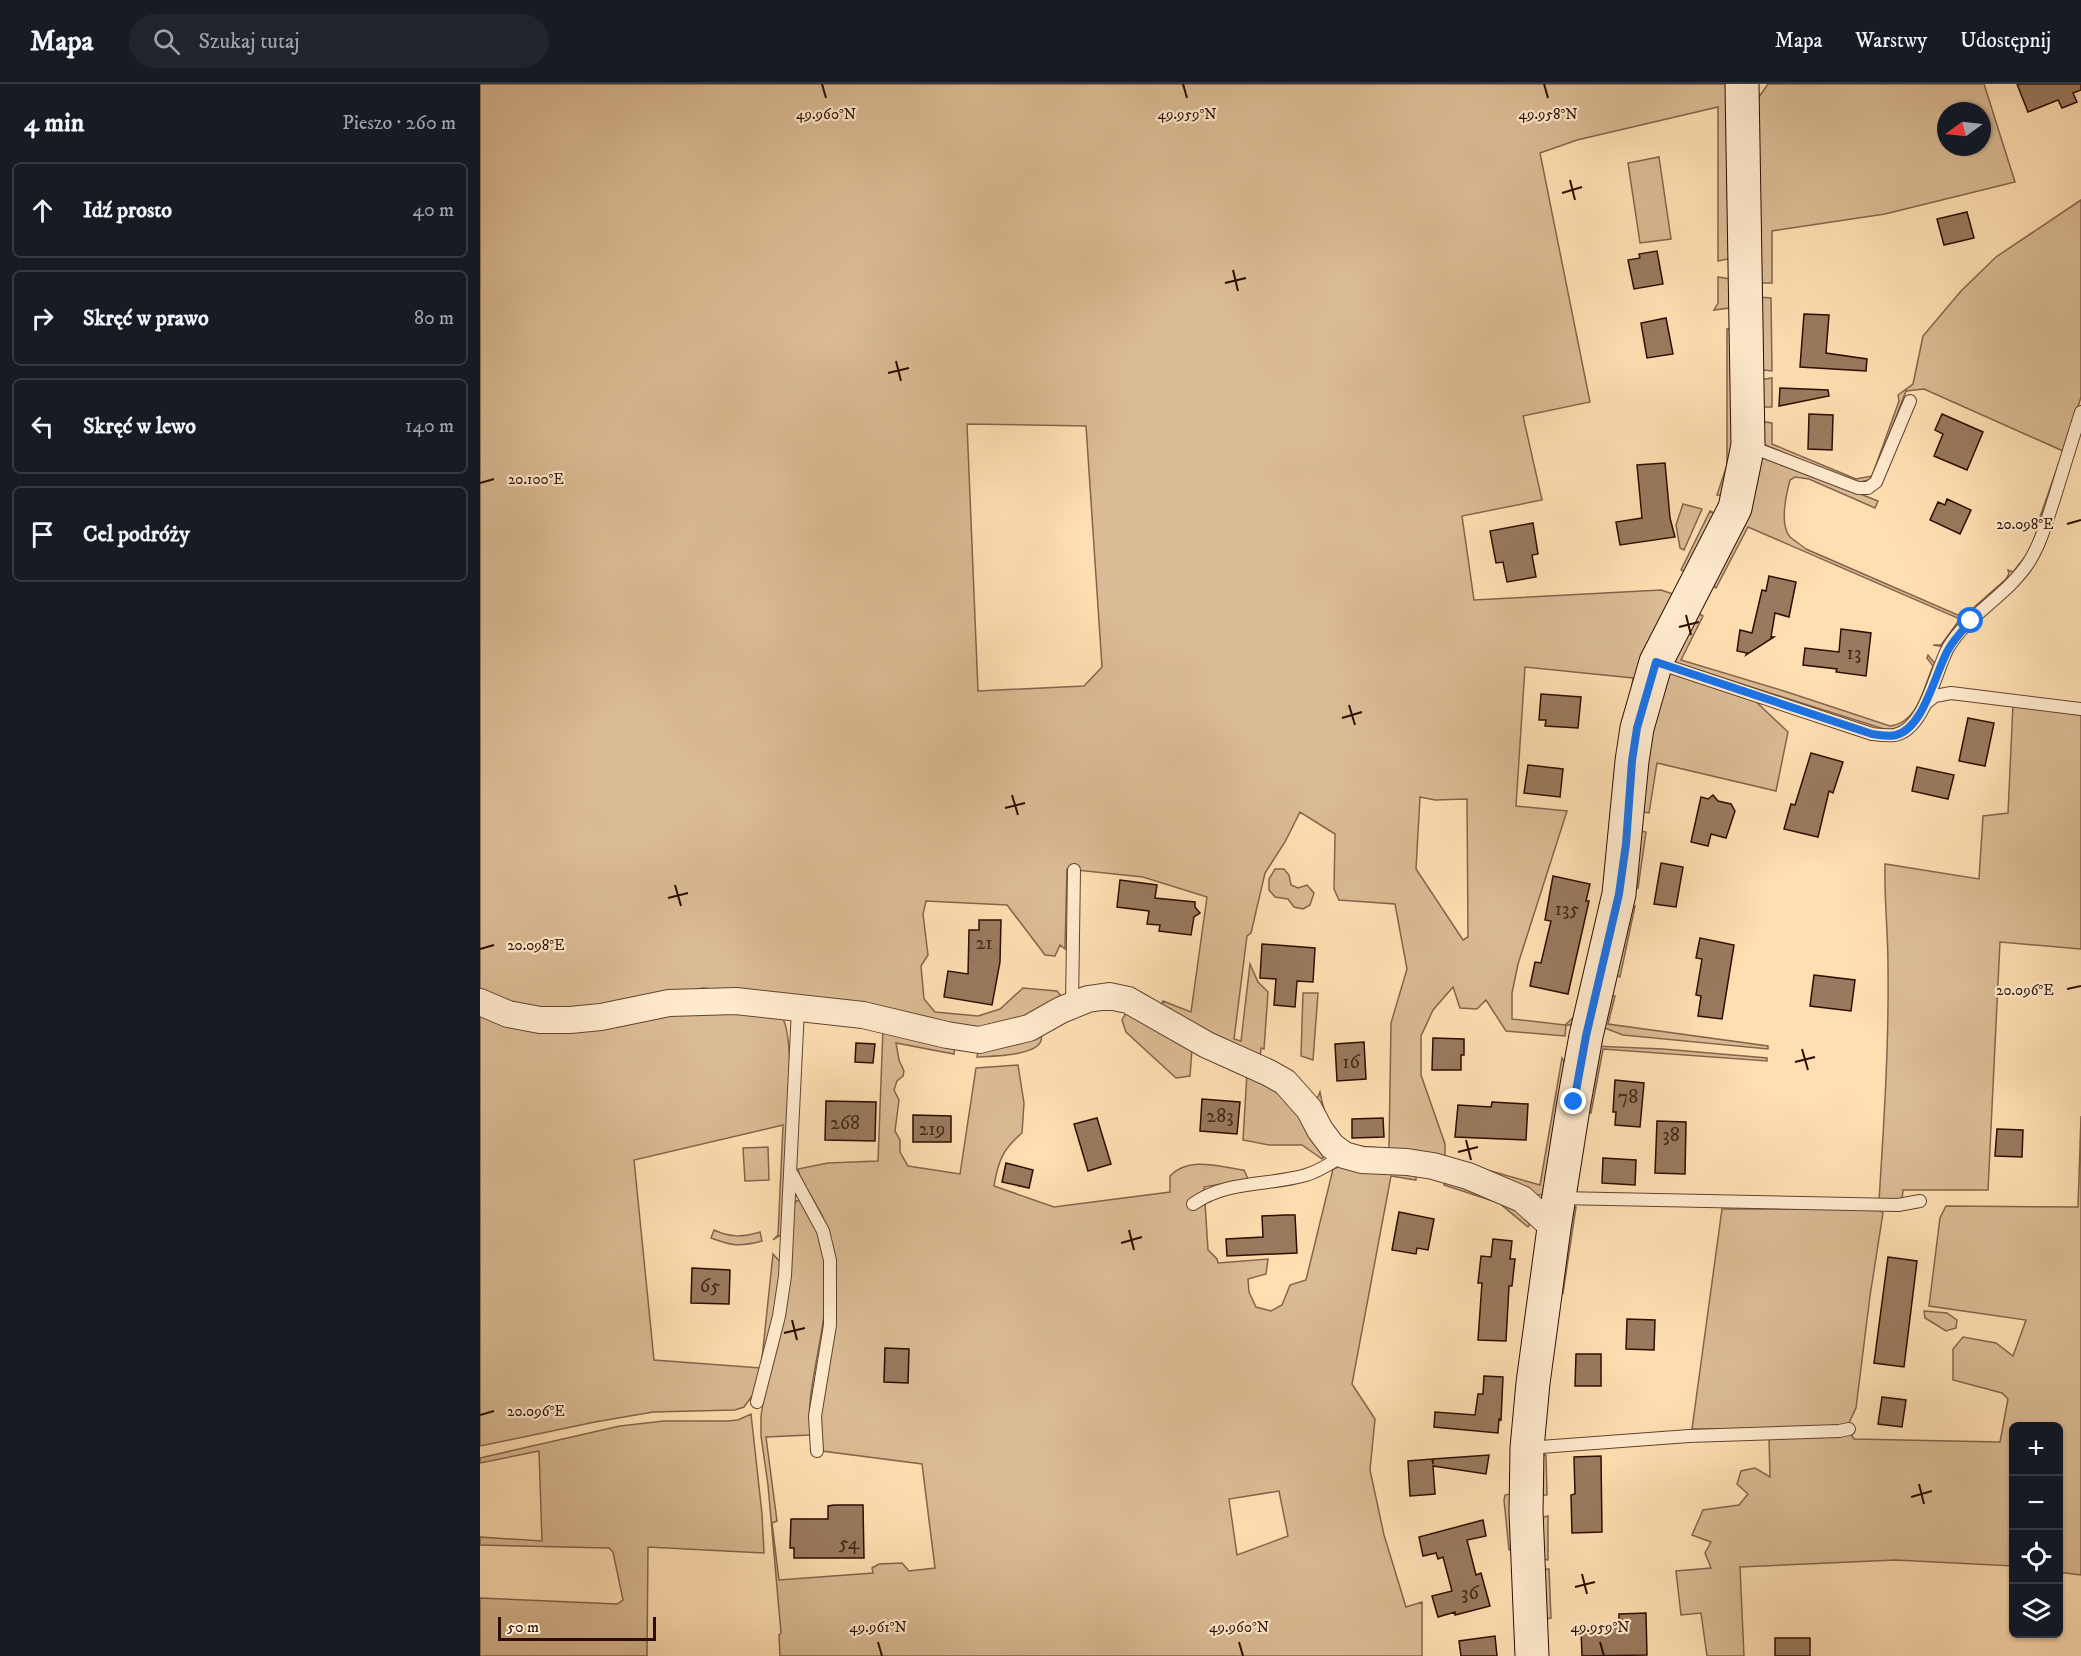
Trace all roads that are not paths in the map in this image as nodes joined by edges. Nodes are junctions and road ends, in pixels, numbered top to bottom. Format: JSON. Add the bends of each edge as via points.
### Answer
{"nodes":[{"id":1,"x":1742,"y":84,"type":"edge"},
{"id":2,"x":1910,"y":401,"type":"dead end"},
{"id":3,"x":2081,"y":412,"type":"edge"},
{"id":4,"x":1748,"y":445,"type":"junction"},
{"id":5,"x":1656,"y":662,"type":"junction"},
{"id":6,"x":1926,"y":703,"type":"junction"},
{"id":7,"x":2081,"y":710,"type":"edge"},
{"id":8,"x":1074,"y":870,"type":"dead end"},
{"id":9,"x":480,"y":1002,"type":"edge"},
{"id":10,"x":1072,"y":1005,"type":"junction"},
{"id":11,"x":798,"y":1009,"type":"junction"},
{"id":12,"x":1344,"y":1155,"type":"junction"},
{"id":13,"x":791,"y":1173,"type":"junction"},
{"id":14,"x":1920,"y":1201,"type":"dead end"},
{"id":15,"x":1193,"y":1204,"type":"dead end"},
{"id":16,"x":1556,"y":1213,"type":"junction"},
{"id":17,"x":758,"y":1402,"type":"dead end"},
{"id":18,"x":1849,"y":1429,"type":"dead end"},
{"id":19,"x":1527,"y":1448,"type":"junction"},
{"id":20,"x":817,"y":1451,"type":"dead end"},
{"id":21,"x":1532,"y":1656,"type":"edge"}],
"edges":[{"from":1,"to":4,"type":"street"},
{"from":2,"to":4,"type":"lane","via":[[1876,482],[1868,488],[1858,488]]},
{"from":3,"to":6,"type":"lane","via":[[2050,511],[2029,562],[1958,634],[1948,648]]},
{"from":4,"to":5,"type":"street","via":[[1735,508]]},
{"from":5,"to":6,"type":"lane","via":[[1872,734],[1897,735],[1908,729]]},
{"from":5,"to":16,"type":"street","via":[[1637,728],[1619,894],[1586,1036]]},
{"from":6,"to":7,"type":"lane","via":[[1935,696],[1952,693]]},
{"from":8,"to":10,"type":"lane"},
{"from":9,"to":11,"type":"street","via":[[508,1014],[540,1020],[601,1017],[669,1003],[701,1001]]},
{"from":10,"to":11,"type":"street","via":[[1029,1028],[979,1040],[863,1015]]},
{"from":10,"to":12,"type":"street","via":[[1109,996],[1128,1000],[1207,1045],[1269,1073],[1298,1094],[1332,1146]]},
{"from":11,"to":13,"type":"lane"},
{"from":12,"to":15,"type":"lane","via":[[1307,1175],[1220,1189]]},
{"from":12,"to":16,"type":"street","via":[[1433,1166],[1468,1176]]},
{"from":13,"to":17,"type":"lane","via":[[785,1276]]},
{"from":13,"to":20,"type":"lane","via":[[820,1223],[830,1260],[830,1325],[815,1416]]},
{"from":14,"to":16,"type":"lane","via":[[1898,1205]]},
{"from":16,"to":19,"type":"street"},
{"from":18,"to":19,"type":"lane"},
{"from":19,"to":21,"type":"street"}]}
